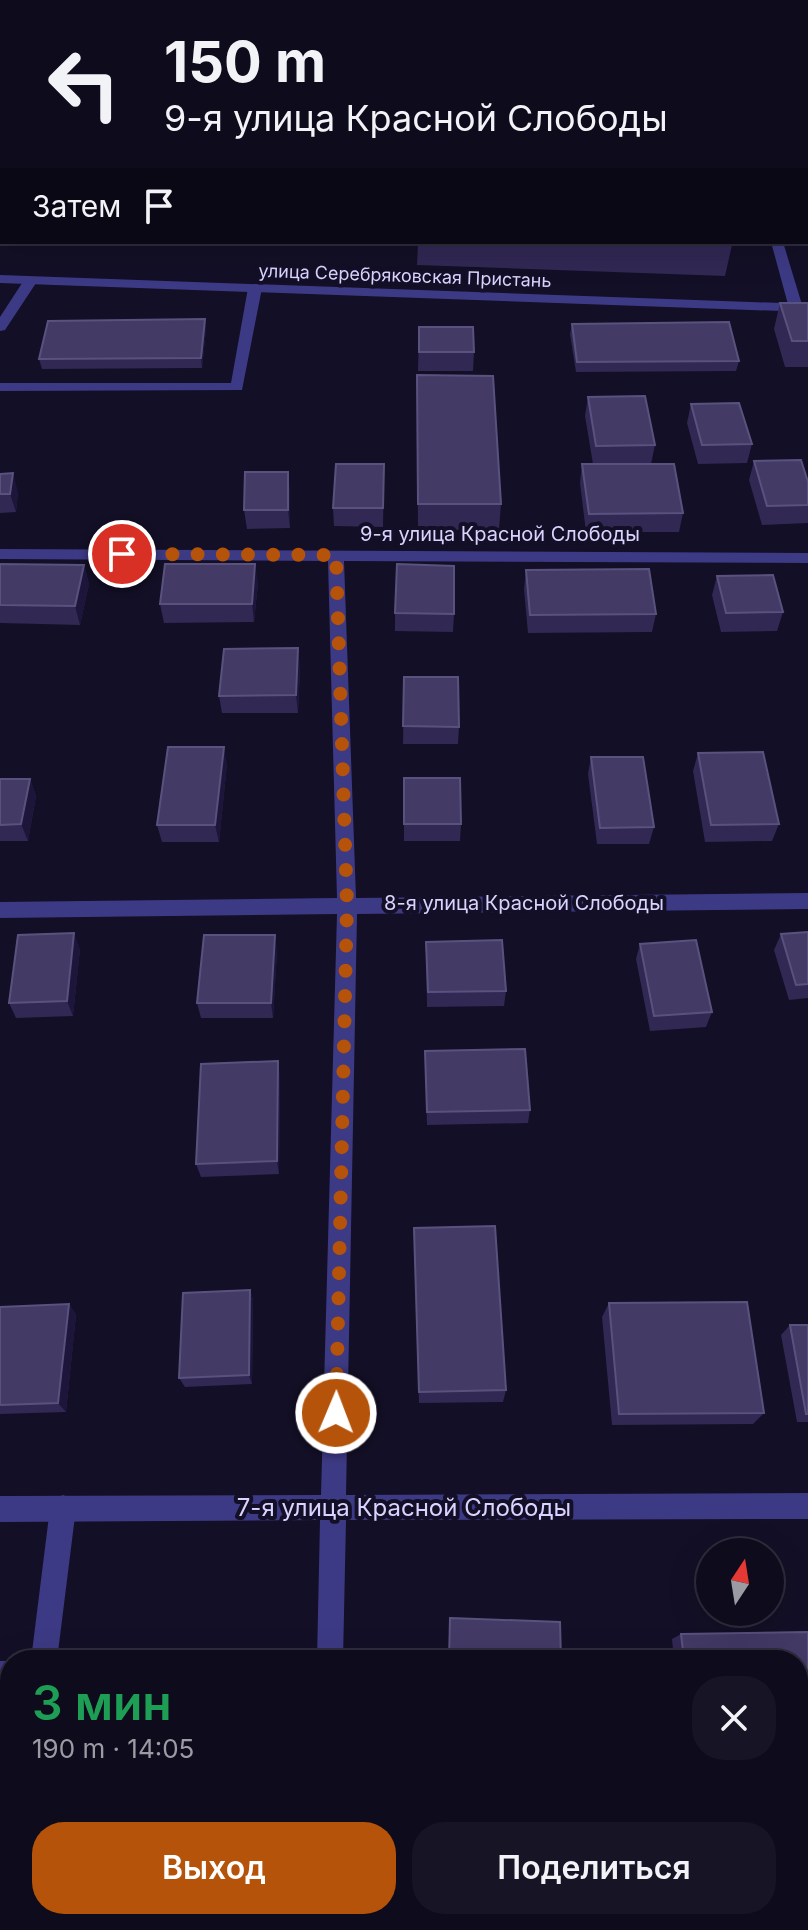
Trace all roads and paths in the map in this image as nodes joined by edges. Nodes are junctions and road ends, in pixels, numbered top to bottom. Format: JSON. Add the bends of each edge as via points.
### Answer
{"nodes":[{"id":1,"x":778,"y":244,"type":"edge"},
{"id":2,"x":0,"y":279,"type":"edge"},
{"id":3,"x":31,"y":280,"type":"junction"},
{"id":4,"x":255,"y":288,"type":"junction"},
{"id":5,"x":802,"y":308,"type":"edge"},
{"id":6,"x":0,"y":327,"type":"edge"},
{"id":7,"x":0,"y":387,"type":"edge"},
{"id":8,"x":0,"y":554,"type":"edge"},
{"id":9,"x":336,"y":555,"type":"junction"},
{"id":10,"x":808,"y":558,"type":"edge"},
{"id":11,"x":808,"y":901,"type":"edge"},
{"id":12,"x":347,"y":905,"type":"junction"},
{"id":13,"x":0,"y":910,"type":"edge"},
{"id":14,"x":808,"y":1506,"type":"edge"},
{"id":15,"x":63,"y":1508,"type":"junction"},
{"id":16,"x":334,"y":1508,"type":"junction"},
{"id":17,"x":0,"y":1509,"type":"edge"},
{"id":18,"x":45,"y":1650,"type":"edge"},
{"id":19,"x":330,"y":1650,"type":"edge"}],
"edges":[{"from":1,"to":5,"type":"street"},
{"from":2,"to":3,"type":"street","name":"улица Серебряковская Пристань"},
{"from":3,"to":4,"type":"street","name":"улица Серебряковская Пристань"},
{"from":3,"to":6,"type":"street"},
{"from":4,"to":5,"type":"street","name":"улица Серебряковская Пристань"},
{"from":4,"to":7,"type":"street","via":[[237,387]]},
{"from":8,"to":9,"type":"street","name":"9-я улица Красной Слободы"},
{"from":9,"to":10,"type":"street","name":"9-я улица Красной Слободы"},
{"from":9,"to":12,"type":"street"},
{"from":11,"to":12,"type":"street","name":"8-я улица Красной Слободы"},
{"from":12,"to":13,"type":"street","name":"8-я улица Красной Слободы"},
{"from":12,"to":16,"type":"street"},
{"from":14,"to":16,"type":"street","name":"7-я улица Красной Слободы"},
{"from":15,"to":16,"type":"street","name":"7-я улица Красной Слободы"},
{"from":15,"to":17,"type":"street","name":"7-я улица Красной Слободы"},
{"from":15,"to":18,"type":"street"},
{"from":16,"to":19,"type":"street"}]}
